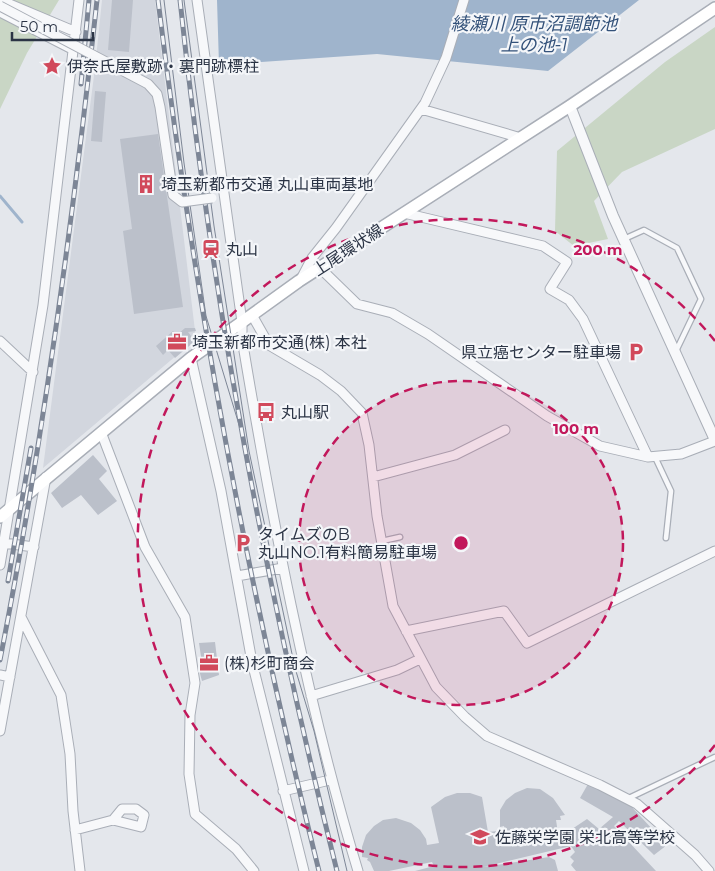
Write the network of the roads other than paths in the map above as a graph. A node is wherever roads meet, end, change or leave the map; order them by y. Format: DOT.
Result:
graph roads {
  1 [pos="0,0"];
  2 [pos="79,0"];
  3 [pos="197,0"];
  4 [pos="464,0"];
  5 [pos="0,6"];
  6 [pos="715,8"];
  7 [pos="0,12"];
  8 [pos="76,32"];
  9 [pos="74,50"];
  10 [pos="570,106"];
  11 [pos="421,109"];
  12 [pos="521,138"];
  13 [pos="222,197"];
  14 [pos="404,213"];
  15 [pos="624,239"];
  16 [pos="320,268"];
  17 [pos="300,281"];
  18 [pos="252,314"];
  19 [pos="242,322"];
  20 [pos="0,341"];
  21 [pos="676,352"];
  22 [pos="191,358"];
  23 [pos="33,372"];
  24 [pos="505,430"];
  25 [pos="101,432"];
  26 [pos="715,441"];
  27 [pos="651,457"];
  28 [pos="46,477"];
  29 [pos="373,477"];
  30 [pos="5,514"];
  31 [pos="400,537"];
  32 [pos="666,538"];
  33 [pos="382,541"];
  34 [pos="4,543"];
  35 [pos="34,547"];
  36 [pos="715,551"];
  37 [pos="0,558"];
  38 [pos="283,568"];
  39 [pos="237,576"];
  40 [pos="21,617"];
  41 [pos="406,631"];
  42 [pos="420,659"];
  43 [pos="0,675"];
  44 [pos="10,677"];
  45 [pos="311,696"];
  46 [pos="0,731"];
  47 [pos="715,757"];
  48 [pos="330,780"];
  49 [pos="283,791"];
  50 [pos="627,799"];
  51 [pos="113,820"];
  52 [pos="75,830"];
  53 [pos="80,871"];
  54 [pos="254,871"];
  55 [pos="304,871"];
  56 [pos="358,871"];
  57 [pos="709,871"];
  1 -- 8 [label="street"];
  2 -- 8 [label="street"];
  3 -- 13 [label="street"];
  4 -- 11 [label="street"];
  5 -- 13 [label="street, bridge"];
  6 -- 10 [label="main road, 上尾環状線"];
  7 -- 9 [label="street"];
  8 -- 9 [label="street"];
  9 -- 23 [label="street"];
  10 -- 12 [label="main road, 上尾環状線"];
  10 -- 15 [label="street"];
  11 -- 12 [label="street"];
  11 -- 17 [label="street"];
  12 -- 14 [label="main road, 上尾環状線"];
  13 -- 19 [label="street"];
  14 -- 16 [label="main road, 上尾環状線"];
  14 -- 27 [label="street"];
  15 -- 21 [label="street"];
  15 -- 21 [label="lane"];
  16 -- 17 [label="main road, 上尾環状線"];
  16 -- 27 [label="street"];
  17 -- 18 [label="main road, 上尾環状線"];
  18 -- 19 [label="main road, 上尾環状線"];
  18 -- 29 [label="street"];
  19 -- 22 [label="main road, 上尾環状線"];
  19 -- 38 [label="street"];
  20 -- 23 [label="street"];
  21 -- 26 [label="street"];
  22 -- 25 [label="main road, 上尾環状線"];
  22 -- 39 [label="street"];
  23 -- 30 [label="street"];
  24 -- 29 [label="street"];
  25 -- 28 [label="main road, 上尾環状線"];
  25 -- 54 [label="street"];
  26 -- 27 [label="street"];
  27 -- 32 [label="lane"];
  28 -- 30 [label="main road, 上尾環状線"];
  28 -- 35 [label="street"];
  29 -- 33 [label="street"];
  30 -- 34 [label="street"];
  31 -- 33 [label="lane"];
  33 -- 41 [label="street"];
  34 -- 35 [label="street"];
  34 -- 37 [label="street"];
  35 -- 40 [label="street"];
  36 -- 41 [label="street"];
  38 -- 39 [label="street"];
  38 -- 45 [label="street"];
  39 -- 49 [label="street"];
  40 -- 44 [label="street"];
  40 -- 52 [label="street"];
  41 -- 42 [label="street"];
  42 -- 45 [label="street"];
  42 -- 50 [label="street"];
  43 -- 44 [label="street"];
  44 -- 46 [label="street"];
  45 -- 48 [label="street"];
  47 -- 50 [label="lane"];
  48 -- 49 [label="street"];
  48 -- 56 [label="street"];
  49 -- 55 [label="street"];
  50 -- 57 [label="street"];
  51 -- 52 [label="street"];
  52 -- 53 [label="street"];
}
